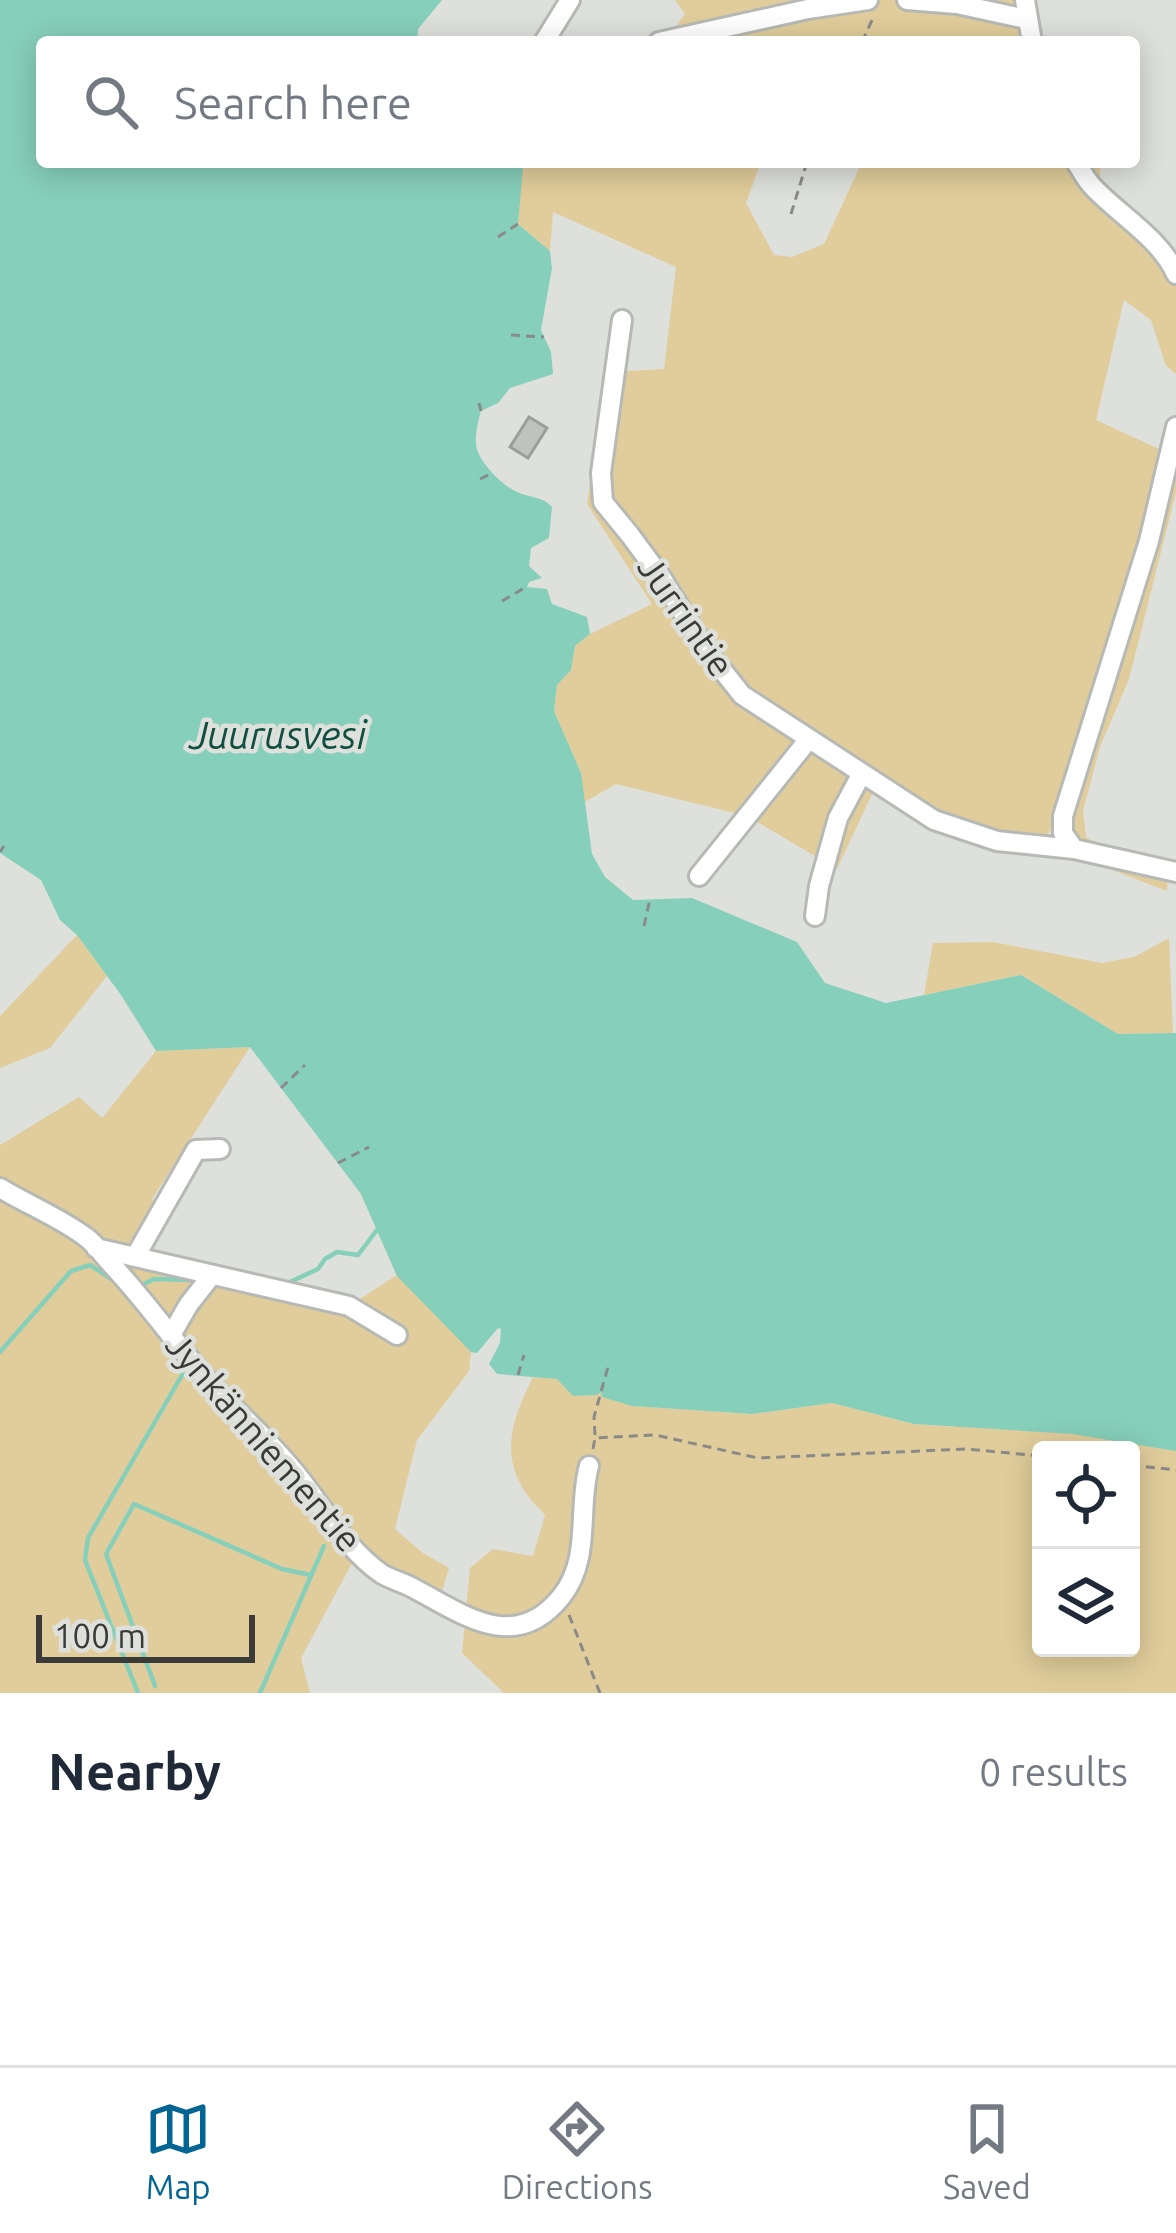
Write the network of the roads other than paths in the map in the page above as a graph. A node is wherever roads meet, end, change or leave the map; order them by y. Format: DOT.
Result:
graph roads {
  1 [pos="570,0"];
  2 [pos="769,0"];
  3 [pos="907,0"];
  4 [pos="871,7"];
  5 [pos="808,8"];
  6 [pos="1026,9"];
  7 [pos="553,36"];
  8 [pos="685,36"];
  9 [pos="1080,168"];
  10 [pos="1176,274"];
  11 [pos="622,320"];
  12 [pos="1176,427"];
  13 [pos="809,739"];
  14 [pos="862,773"];
  15 [pos="1074,849"];
  16 [pos="1176,872"];
  17 [pos="699,876"];
  18 [pos="815,916"];
  19 [pos="220,1149"];
  20 [pos="0,1188"];
  21 [pos="96,1248"];
  22 [pos="135,1257"];
  23 [pos="212,1274"];
  24 [pos="171,1335"];
  25 [pos="397,1335"];
  26 [pos="589,1466"];
  1 -- 7 [label="street"];
  2 -- 5 [label="street"];
  3 -- 6 [label="street"];
  4 -- 5 [label="street"];
  5 -- 8 [label="street"];
  9 -- 10 [label="street"];
  11 -- 13 [label="street, Jurrintie"];
  12 -- 15 [label="street"];
  13 -- 14 [label="street, Jurrintie"];
  13 -- 17 [label="street"];
  14 -- 15 [label="street, Jurrintie"];
  14 -- 18 [label="street"];
  15 -- 16 [label="street, Jurrintie"];
  19 -- 22 [label="street"];
  20 -- 21 [label="street, Jynkänniementie"];
  21 -- 22 [label="street"];
  21 -- 24 [label="street, Jynkänniementie"];
  22 -- 23 [label="street"];
  23 -- 24 [label="street"];
  23 -- 25 [label="street"];
  24 -- 26 [label="street, Jynkänniementie"];
}
